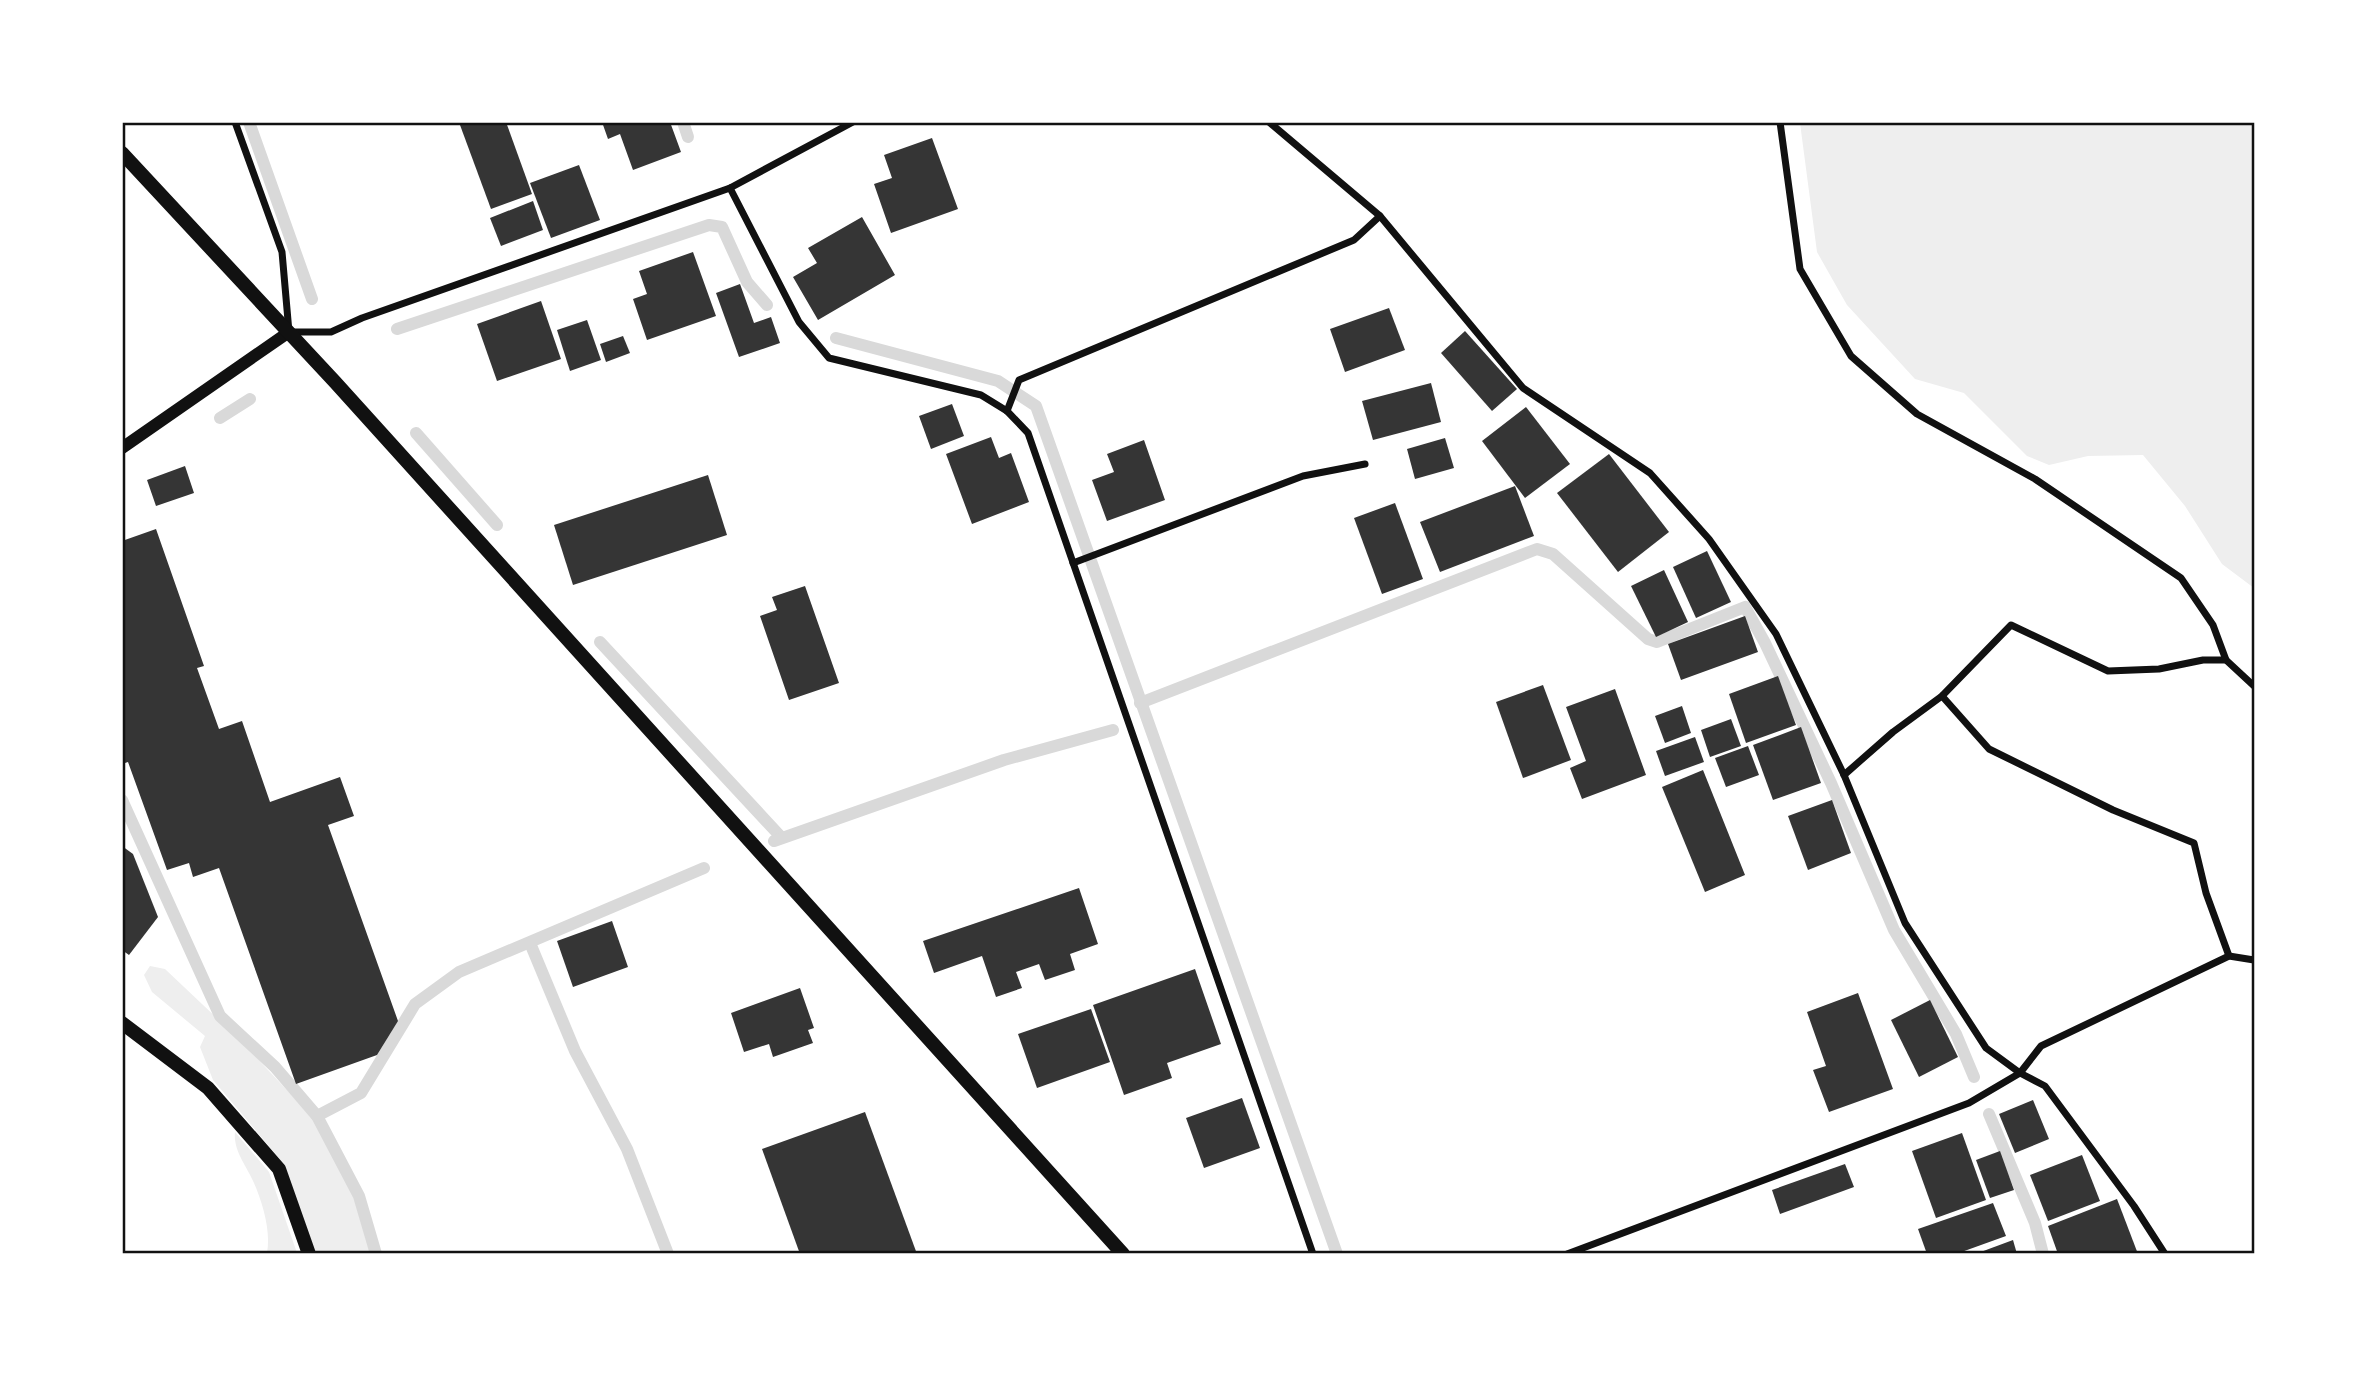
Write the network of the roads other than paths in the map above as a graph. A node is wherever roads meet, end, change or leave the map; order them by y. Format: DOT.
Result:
graph roads {
  1 [pos="235,122"];
  2 [pos="853,122"];
  3 [pos="1269,122"];
  4 [pos="1780,122"];
  5 [pos="122,153"];
  6 [pos="730,188"];
  7 [pos="1380,216"];
  8 [pos="289,332"];
  9 [pos="1007,411"];
  10 [pos="125,442"];
  11 [pos="1365,464"];
  12 [pos="1073,564"];
  13 [pos="2226,660"];
  14 [pos="2255,686"];
  15 [pos="1942,696"];
  16 [pos="1844,775"];
  17 [pos="2229,956"];
  18 [pos="2255,960"];
  19 [pos="122,1023"];
  20 [pos="2020,1073"];
  21 [pos="309,1254"];
  22 [pos="1123,1254"];
  23 [pos="1313,1254"];
  24 [pos="1567,1254"];
  25 [pos="2165,1254"];
  1 -- 8 [label="street"];
  2 -- 6 [label="street"];
  3 -- 7 [label="street"];
  4 -- 13 [label="street"];
  5 -- 8 [label="main road"];
  6 -- 8 [label="street"];
  6 -- 9 [label="street"];
  7 -- 9 [label="street"];
  7 -- 16 [label="street"];
  8 -- 10 [label="street"];
  8 -- 22 [label="main road"];
  9 -- 12 [label="street"];
  11 -- 12 [label="street"];
  12 -- 23 [label="street"];
  13 -- 14 [label="street"];
  13 -- 15 [label="street"];
  15 -- 16 [label="street"];
  15 -- 17 [label="street"];
  16 -- 20 [label="street"];
  17 -- 18 [label="street"];
  17 -- 20 [label="street"];
  19 -- 21 [label="main road"];
  20 -- 24 [label="street"];
  20 -- 25 [label="street"];
}
